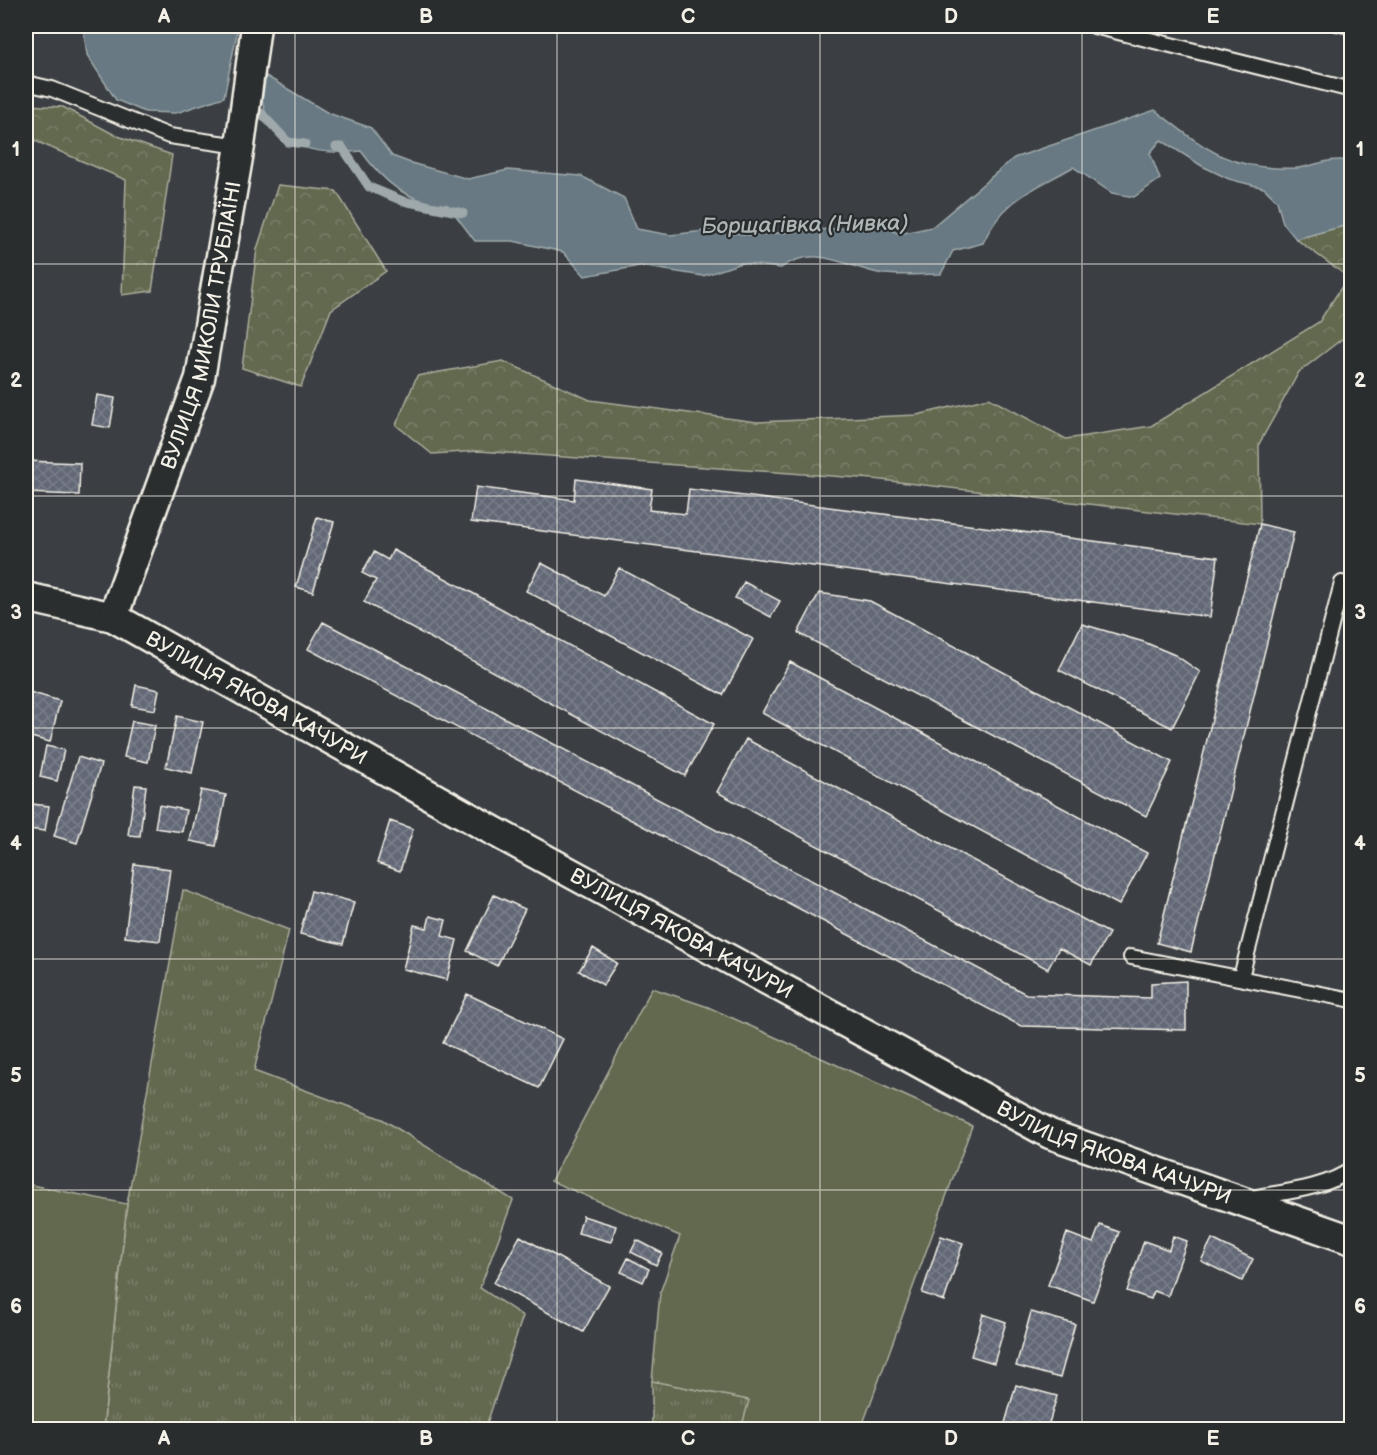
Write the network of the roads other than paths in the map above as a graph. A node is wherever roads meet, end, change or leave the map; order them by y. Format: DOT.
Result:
graph roads {
  1 [pos="256,26"];
  2 [pos="1094,26"];
  3 [pos="1112,27"];
  4 [pos="26,82"];
  5 [pos="1352,90"];
  6 [pos="242,135"];
  7 [pos="1342,583"];
  8 [pos="26,597"];
  9 [pos="113,617"];
  10 [pos="1131,957"];
  11 [pos="1241,977"];
  12 [pos="1352,1000"];
  13 [pos="1352,1169"];
  14 [pos="1238,1200"];
  15 [pos="1352,1240"];
  1 -- 6 [label="street, ВУЛИЦЯ МИКОЛИ ТРУБЛАЇНІ"];
  2 -- 3 [label="lane"];
  3 -- 5 [label="lane"];
  4 -- 6 [label="lane"];
  6 -- 9 [label="street, ВУЛИЦЯ МИКОЛИ ТРУБЛАЇНІ"];
  7 -- 11 [label="lane"];
  8 -- 9 [label="street, ВУЛИЦЯ ЯКОВА КАЧУРИ"];
  9 -- 14 [label="street, ВУЛИЦЯ ЯКОВА КАЧУРИ"];
  10 -- 11 [label="lane"];
  11 -- 12 [label="lane"];
  13 -- 14 [label="lane"];
  14 -- 15 [label="street, ВУЛИЦЯ ЯКОВА КАЧУРИ"];
}
